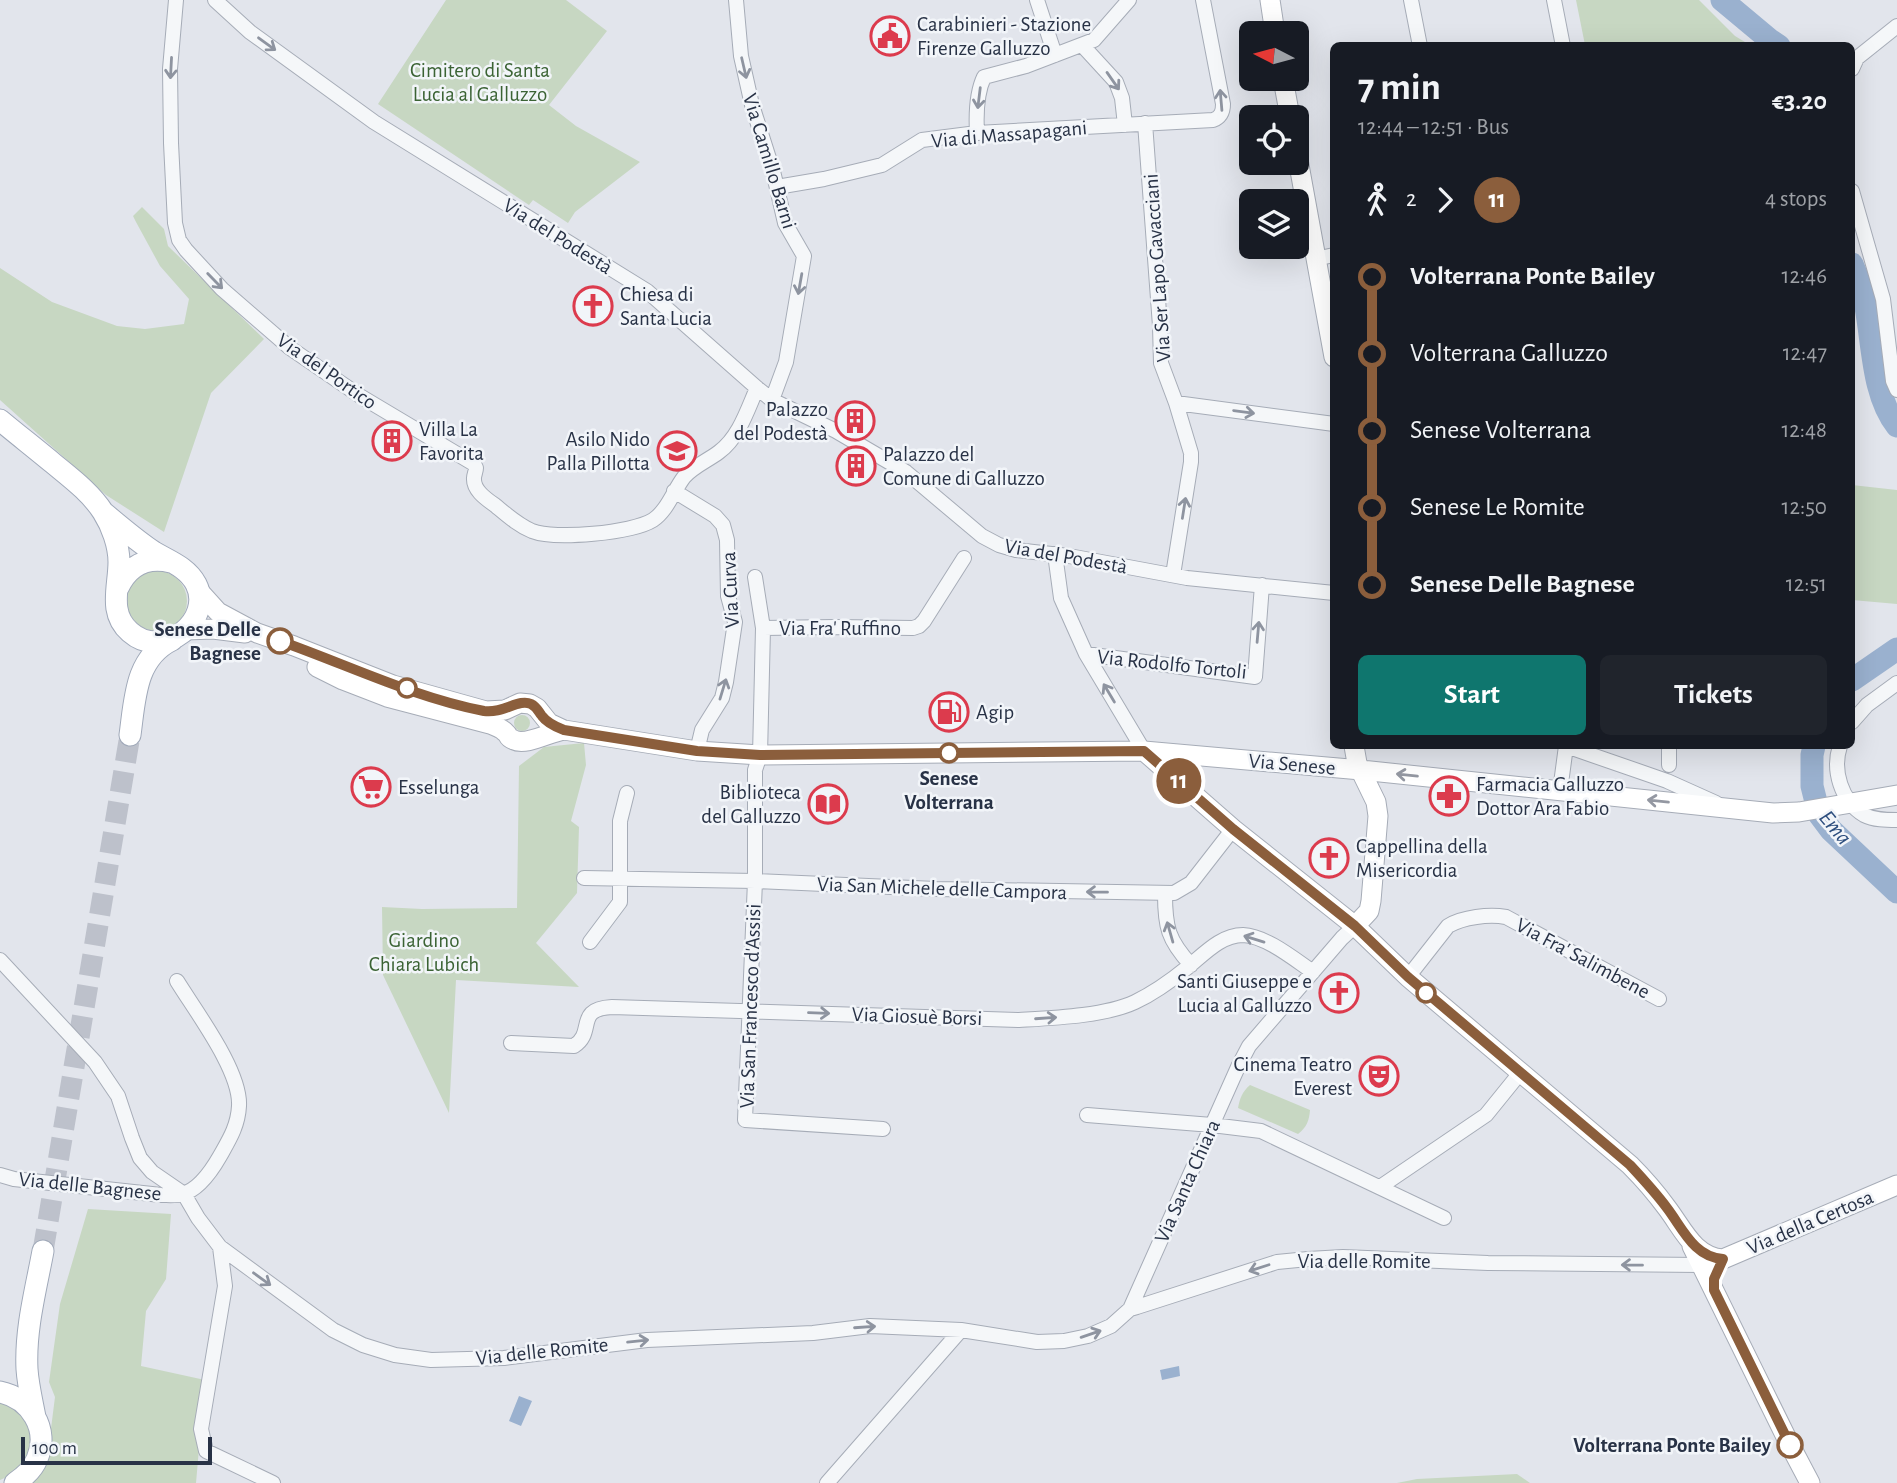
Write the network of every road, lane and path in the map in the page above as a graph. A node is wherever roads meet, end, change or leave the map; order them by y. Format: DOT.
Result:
graph roads {
  1 [pos="176,0"];
  2 [pos="215,0"];
  3 [pos="736,0"];
  4 [pos="1037,0"];
  5 [pos="1129,0"];
  6 [pos="1203,0"];
  7 [pos="1270,0"];
  8 [pos="1411,0"];
  9 [pos="1554,0"];
  10 [pos="1273,21"];
  11 [pos="1897,26"];
  12 [pos="1419,42"];
  13 [pos="1562,42"];
  14 [pos="1082,45"];
  15 [pos="1055,55"];
  16 [pos="1855,62"];
  17 [pos="1145,123"];
  18 [pos="1125,125"];
  19 [pos="978,133"];
  20 [pos="1302,175"];
  21 [pos="777,187"];
  22 [pos="1855,201"];
  23 [pos="1324,257"];
  24 [pos="1330,317"];
  25 [pos="757,388"];
  26 [pos="1897,390"];
  27 [pos="772,400"];
  28 [pos="1176,403"];
  29 [pos="0,420"];
  30 [pos="1330,423"];
  31 [pos="674,491"];
  32 [pos="104,513"];
  33 [pos="1055,554"];
  34 [pos="964,558"];
  35 [pos="173,562"];
  36 [pos="1173,575"];
  37 [pos="755,577"];
  38 [pos="1262,585"];
  39 [pos="199,591"];
  40 [pos="1330,593"];
  41 [pos="117,603"];
  42 [pos="763,628"];
  43 [pos="180,634"];
  44 [pos="262,635"];
  45 [pos="1086,654"];
  46 [pos="1897,683"];
  47 [pos="136,687"];
  48 [pos="509,708"];
  49 [pos="542,716"];
  50 [pos="1855,719"];
  51 [pos="564,730"];
  52 [pos="504,731"];
  53 [pos="130,735"];
  54 [pos="535,738"];
  55 [pos="1354,749"];
  56 [pos="1566,749"];
  57 [pos="1575,749"];
  58 [pos="1669,749"];
  59 [pos="1839,749"];
  60 [pos="697,751"];
  61 [pos="1144,751"];
  62 [pos="760,755"];
  63 [pos="1669,765"];
  64 [pos="1362,771"];
  65 [pos="1560,791"];
  66 [pos="627,793"];
  67 [pos="1897,794"];
  68 [pos="1843,805"];
  69 [pos="1727,808"];
  70 [pos="1897,820"];
  71 [pos="1233,829"];
  72 [pos="584,878"];
  73 [pos="621,878"];
  74 [pos="755,881"];
  75 [pos="1165,894"];
  76 [pos="1355,926"];
  77 [pos="590,942"];
  78 [pos="0,960"];
  79 [pos="1191,965"];
  80 [pos="1313,972"];
  81 [pos="1408,977"];
  82 [pos="177,981"];
  83 [pos="1659,999"];
  84 [pos="751,1011"];
  85 [pos="511,1043"];
  86 [pos="1520,1073"];
  87 [pos="1087,1115"];
  88 [pos="1212,1125"];
  89 [pos="883,1129"];
  90 [pos="0,1175"];
  91 [pos="1897,1185"];
  92 [pos="1380,1187"];
  93 [pos="184,1194"];
  94 [pos="1444,1218"];
  95 [pos="220,1247"];
  96 [pos="43,1251"];
  97 [pos="1713,1272"];
  98 [pos="1130,1309"];
  99 [pos="961,1330"];
  100 [pos="28,1334"];
  101 [pos="0,1385"];
  102 [pos="0,1392"];
  103 [pos="35,1417"];
  104 [pos="15,1483"];
  105 [pos="273,1483"];
  106 [pos="827,1483"];
  107 [pos="1810,1483"];
  1 -- 31 [label="street, Via del Portico, one-way"];
  2 -- 25 [label="street, Via del Podestà, one-way"];
  3 -- 21 [label="street, Via Camillo Barni, one-way"];
  4 -- 15 [label="street"];
  5 -- 14 [label="street"];
  17 -- 6 [label="street, Via di Massapagani, one-way"];
  7 -- 10 [label="main road"];
  8 -- 12 [label="street"];
  9 -- 13 [label="street"];
  11 -- 16 [label="street"];
  14 -- 15 [label="street"];
  14 -- 18 [label="street, one-way"];
  15 -- 19 [label="street, one-way"];
  17 -- 18 [label="street, Via di Massapagani"];
  17 -- 28 [label="street, Via Ser Lapo Gavacciani"];
  18 -- 19 [label="street, Via di Massapagani"];
  19 -- 21 [label="street, Via di Massapagani"];
  20 -- 23 [label="main road"];
  21 -- 27 [label="street, Via Camillo Barni, one-way"];
  22 -- 26 [label="street"];
  23 -- 24 [label="main road"];
  25 -- 27 [label="street, Via del Podestà"];
  25 -- 31 [label="street, Via del Portico"];
  27 -- 33 [label="street, Via del Podestà"];
  28 -- 30 [label="street, one-way"];
  36 -- 28 [label="street, Via Ser Lapo Gavacciani, one-way"];
  29 -- 32 [label="main road, Via Senese"];
  60 -- 31 [label="street, Via Curva, one-way"];
  32 -- 35 [label="main road, Via Senese"];
  32 -- 41 [label="main road, Via Senese"];
  33 -- 36 [label="street, Via del Podestà"];
  33 -- 45 [label="street"];
  34 -- 42 [label="street, Via Fra' Ruffino"];
  35 -- 39 [label="main road, Via Senese"];
  35 -- 41 [label="main road"];
  36 -- 38 [label="street, Via del Podestà"];
  37 -- 42 [label="street, Via Fra' Ruffino"];
  38 -- 40 [label="street, Via del Podestà"];
  45 -- 38 [label="street, Via Rodolfo Tortoli, one-way"];
  39 -- 43 [label="main road"];
  39 -- 44 [label="main road, Via Senese"];
  41 -- 43 [label="main road, Via Senese"];
  41 -- 47 [label="main road"];
  42 -- 62 [label="street, Via Fra' Ruffino"];
  43 -- 44 [label="main road, Via Senese"];
  43 -- 47 [label="main road"];
  44 -- 48 [label="main road, Via Senese"];
  44 -- 52 [label="main road, Via Senese"];
  61 -- 45 [label="street, one-way"];
  46 -- 50 [label="street"];
  47 -- 53 [label="main road"];
  48 -- 49 [label="main road, Via Senese"];
  48 -- 52 [label="main road"];
  49 -- 51 [label="main road, Via Senese"];
  49 -- 54 [label="main road"];
  51 -- 54 [label="main road, Via Senese"];
  51 -- 60 [label="main road, Via Senese"];
  52 -- 54 [label="main road, Via Senese"];
  55 -- 64 [label="main road"];
  56 -- 65 [label="street"];
  57 -- 69 [label="street"];
  58 -- 63 [label="street"];
  59 -- 68 [label="street"];
  60 -- 62 [label="main road, Via Senese"];
  61 -- 62 [label="main road, Via Senese"];
  61 -- 64 [label="main road, Via Senese"];
  61 -- 71 [label="main road"];
  62 -- 74 [label="street, Via San Francesco d'Assisi"];
  65 -- 64 [label="main road, Via Senese, one-way"];
  64 -- 76 [label="main road"];
  69 -- 65 [label="main road, Via Senese, one-way"];
  66 -- 73 [label="street"];
  67 -- 68 [label="main road, Via Senese"];
  68 -- 69 [label="main road, Via Senese"];
  68 -- 70 [label="street"];
  71 -- 75 [label="street, Via San Michele delle Campora"];
  71 -- 76 [label="main road"];
  72 -- 73 [label="street, Via San Michele delle Campora"];
  73 -- 74 [label="street, Via San Michele delle Campora"];
  73 -- 77 [label="street"];
  75 -- 74 [label="street, Via San Michele delle Campora, one-way"];
  74 -- 84 [label="street, Via San Francesco d'Assisi"];
  79 -- 75 [label="street, one-way"];
  76 -- 80 [label="street, Via Santa Chiara"];
  76 -- 81 [label="main road"];
  78 -- 93 [label="street"];
  80 -- 79 [label="street, Via Giosuè Borsi, one-way"];
  84 -- 79 [label="street, Via Giosuè Borsi, one-way"];
  80 -- 88 [label="street, Via Santa Chiara"];
  81 -- 83 [label="street, Via Fra' Salimbene"];
  81 -- 86 [label="main road"];
  82 -- 93 [label="street, Via delle Bagnese"];
  84 -- 85 [label="street, Via Giosuè Borsi"];
  84 -- 89 [label="street, Via San Francesco d'Assisi"];
  86 -- 92 [label="street"];
  86 -- 97 [label="main road"];
  87 -- 88 [label="street"];
  88 -- 92 [label="street"];
  88 -- 98 [label="street, Via Santa Chiara"];
  90 -- 93 [label="street, Via delle Bagnese"];
  91 -- 97 [label="main road, Via della Certosa"];
  92 -- 94 [label="street"];
  93 -- 95 [label="street, Via delle Romite"];
  95 -- 99 [label="street, Via delle Romite, one-way"];
  95 -- 105 [label="street"];
  96 -- 100 [label="main road"];
  97 -- 98 [label="street, Via delle Romite, one-way"];
  97 -- 107 [label="main road"];
  99 -- 98 [label="street, Via delle Romite, one-way"];
  99 -- 106 [label="street"];
  100 -- 101 [label="main road"];
  100 -- 103 [label="main road"];
  102 -- 103 [label="main road"];
  103 -- 104 [label="main road"];
}
